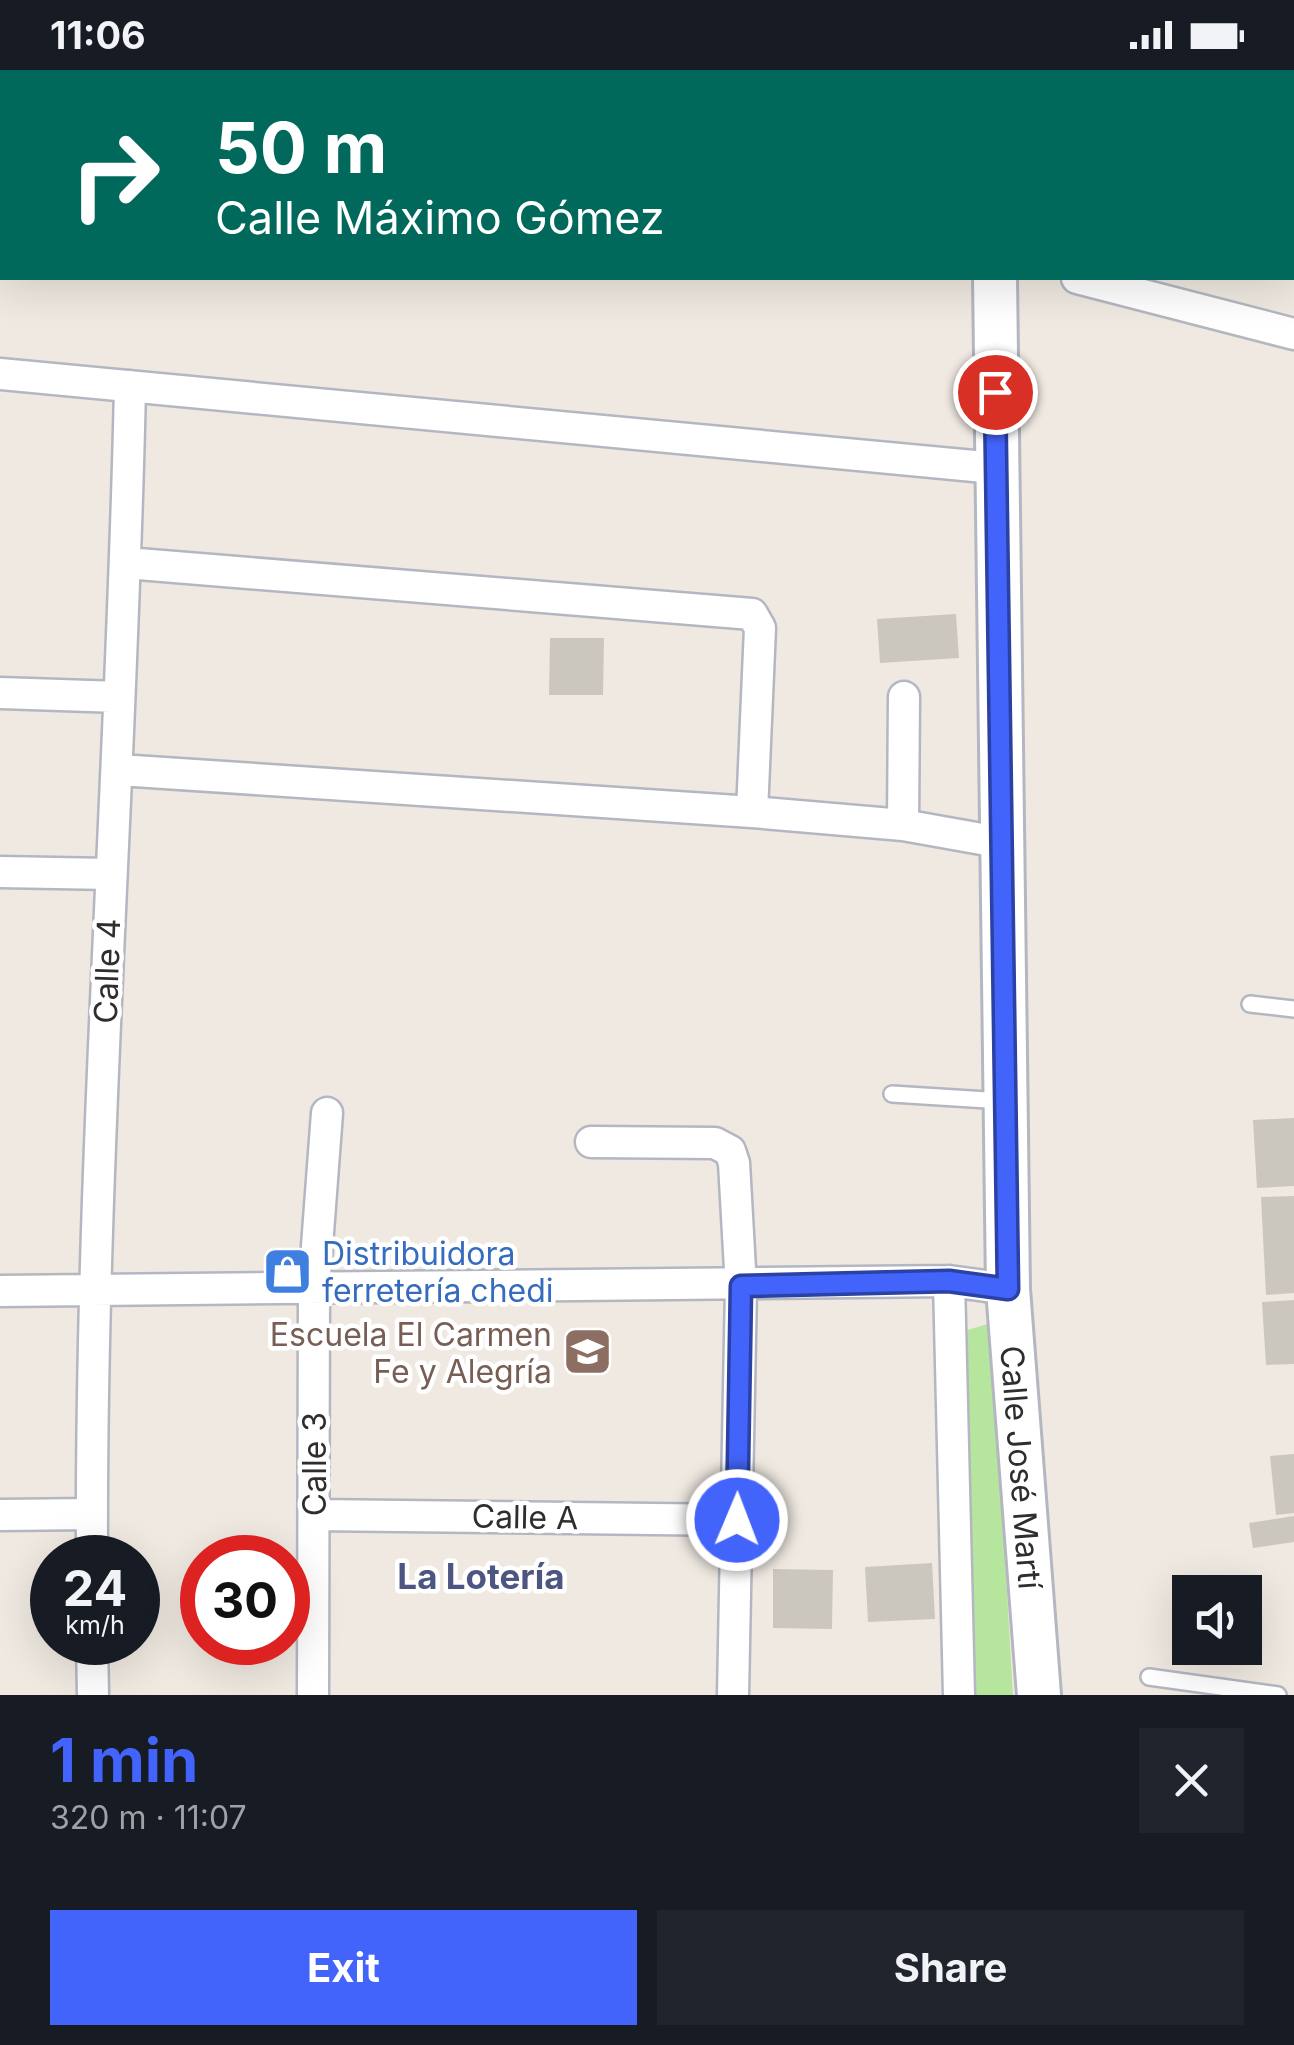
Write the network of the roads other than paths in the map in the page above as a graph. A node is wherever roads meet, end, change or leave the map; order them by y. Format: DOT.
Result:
graph roads {
  1 [pos="995,280"];
  2 [pos="1086,280"];
  3 [pos="1294,334"];
  4 [pos="0,374"];
  5 [pos="130,386"];
  6 [pos="995,468"];
  7 [pos="126,563"];
  8 [pos="0,692"];
  9 [pos="904,697"];
  10 [pos="119,698"];
  11 [pos="119,770"];
  12 [pos="752,812"];
  13 [pos="903,825"];
  14 [pos="1004,843"];
  15 [pos="0,872"];
  16 [pos="111,874"];
  17 [pos="1250,1004"];
  18 [pos="1294,1009"];
  19 [pos="892,1094"];
  20 [pos="1007,1101"];
  21 [pos="327,1113"];
  22 [pos="591,1142"];
  23 [pos="949,1281"];
  24 [pos="314,1286"];
  25 [pos="741,1286"];
  26 [pos="1008,1289"];
  27 [pos="94,1290"];
  28 [pos="0,1292"];
  29 [pos="92,1514"];
  30 [pos="0,1515"];
  31 [pos="314,1515"];
  32 [pos="737,1520"];
  33 [pos="92,1535"];
  34 [pos="92,1665"];
  35 [pos="1149,1677"];
  36 [pos="92,1695"];
  37 [pos="314,1695"];
  38 [pos="733,1695"];
  39 [pos="959,1695"];
  40 [pos="1040,1695"];
  41 [pos="1278,1695"];
  1 -- 6 [label="main road, Calle José Martí"];
  2 -- 3 [label="street"];
  4 -- 5 [label="street"];
  5 -- 6 [label="street"];
  5 -- 7 [label="street, Calle 4"];
  6 -- 14 [label="main road, Calle José Martí"];
  7 -- 10 [label="street, Calle 4"];
  7 -- 12 [label="street"];
  8 -- 10 [label="street"];
  9 -- 13 [label="street"];
  10 -- 11 [label="street, Calle 4"];
  11 -- 12 [label="street"];
  11 -- 16 [label="street, Calle 4"];
  12 -- 13 [label="street"];
  13 -- 14 [label="street"];
  14 -- 20 [label="main road, Calle José Martí"];
  15 -- 16 [label="street"];
  16 -- 27 [label="street, Calle 4"];
  17 -- 18 [label="lane"];
  19 -- 20 [label="lane"];
  20 -- 26 [label="main road, Calle José Martí"];
  21 -- 24 [label="street, Calle 3"];
  22 -- 25 [label="street"];
  23 -- 25 [label="street"];
  23 -- 26 [label="street"];
  23 -- 39 [label="street"];
  24 -- 25 [label="street"];
  24 -- 27 [label="street"];
  24 -- 31 [label="street, Calle 3"];
  25 -- 32 [label="street"];
  26 -- 40 [label="main road, Calle José Martí"];
  27 -- 28 [label="street"];
  27 -- 29 [label="street, Calle 4"];
  29 -- 30 [label="street"];
  29 -- 33 [label="street, Calle 4"];
  31 -- 32 [label="street, Calle A"];
  31 -- 37 [label="street, Calle 3"];
  32 -- 38 [label="street"];
  34 -- 36 [label="street"];
  35 -- 41 [label="lane"];
}
